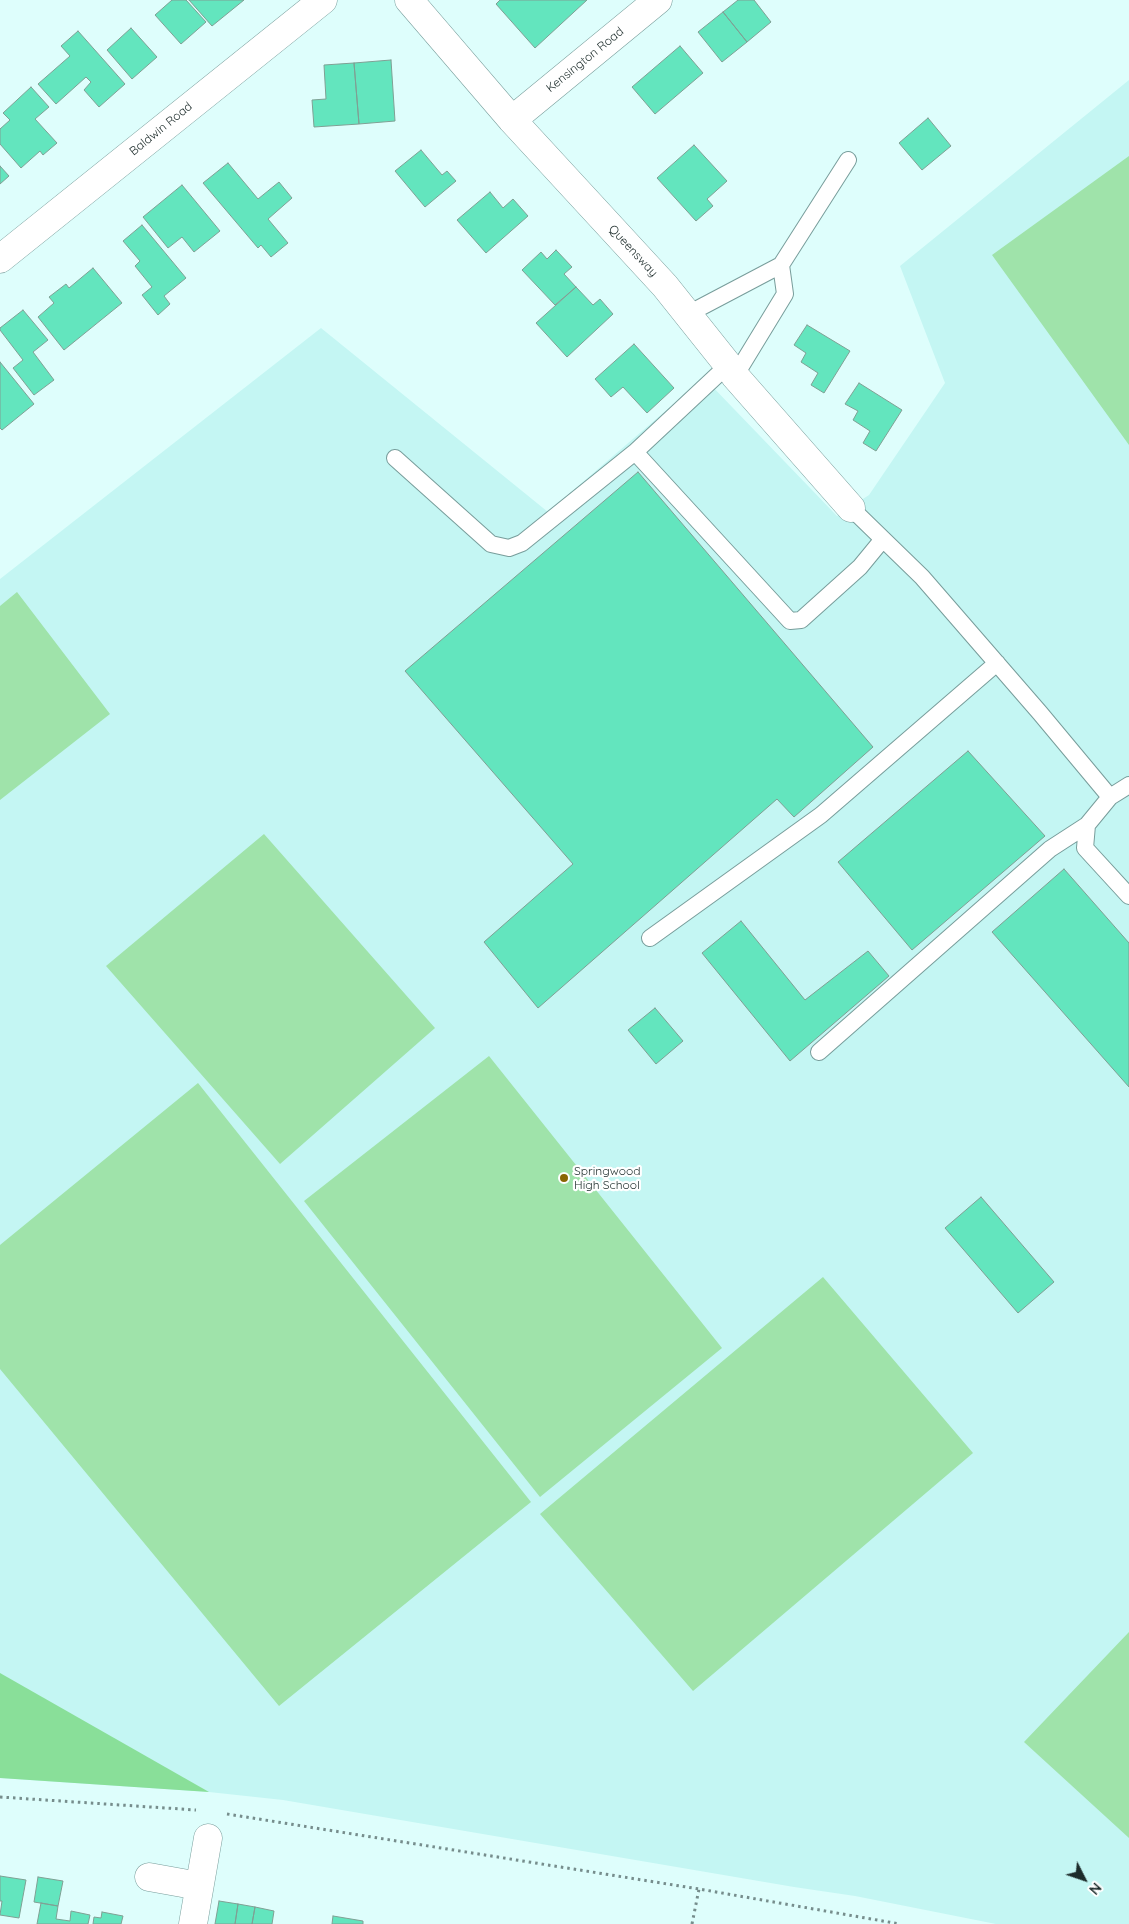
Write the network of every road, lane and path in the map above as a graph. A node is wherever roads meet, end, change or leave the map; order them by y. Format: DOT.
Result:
graph roads {
  1 [pos="323,0"];
  2 [pos="409,0"];
  3 [pos="658,0"];
  4 [pos="512,120"];
  5 [pos="848,160"];
  6 [pos="0,259"];
  7 [pos="780,265"];
  8 [pos="688,314"];
  9 [pos="732,371"];
  10 [pos="635,452"];
  11 [pos="395,458"];
  12 [pos="851,508"];
  13 [pos="883,539"];
  14 [pos="997,663"];
  15 [pos="1129,785"];
  16 [pos="1110,797"];
  17 [pos="1087,825"];
  18 [pos="1129,896"];
  19 [pos="650,938"];
  20 [pos="819,1052"];
  21 [pos="0,1796"];
  22 [pos="205,1811"];
  23 [pos="225,1814"];
  24 [pos="208,1838"];
  25 [pos="148,1877"];
  26 [pos="199,1886"];
  27 [pos="698,1889"];
  28 [pos="193,1924"];
  29 [pos="692,1924"];
  30 [pos="900,1924"];
  1 -- 6 [label="street, Baldwin Road"];
  2 -- 4 [label="street, Queensway"];
  3 -- 4 [label="street, Kensington Road"];
  4 -- 8 [label="street, Queensway"];
  5 -- 7 [label="lane"];
  7 -- 8 [label="lane"];
  7 -- 9 [label="lane"];
  8 -- 9 [label="street, Queensway"];
  9 -- 10 [label="lane"];
  9 -- 12 [label="street, Queensway"];
  10 -- 11 [label="lane"];
  10 -- 13 [label="lane"];
  12 -- 13 [label="lane"];
  13 -- 14 [label="lane"];
  14 -- 16 [label="lane"];
  14 -- 19 [label="lane"];
  15 -- 16 [label="lane"];
  16 -- 17 [label="lane"];
  17 -- 18 [label="lane"];
  17 -- 20 [label="lane"];
  21 -- 22 [label="path"];
  23 -- 27 [label="path"];
  24 -- 26 [label="street"];
  25 -- 26 [label="street"];
  26 -- 28 [label="street"];
  27 -- 29 [label="path"];
  27 -- 30 [label="path"];
}
